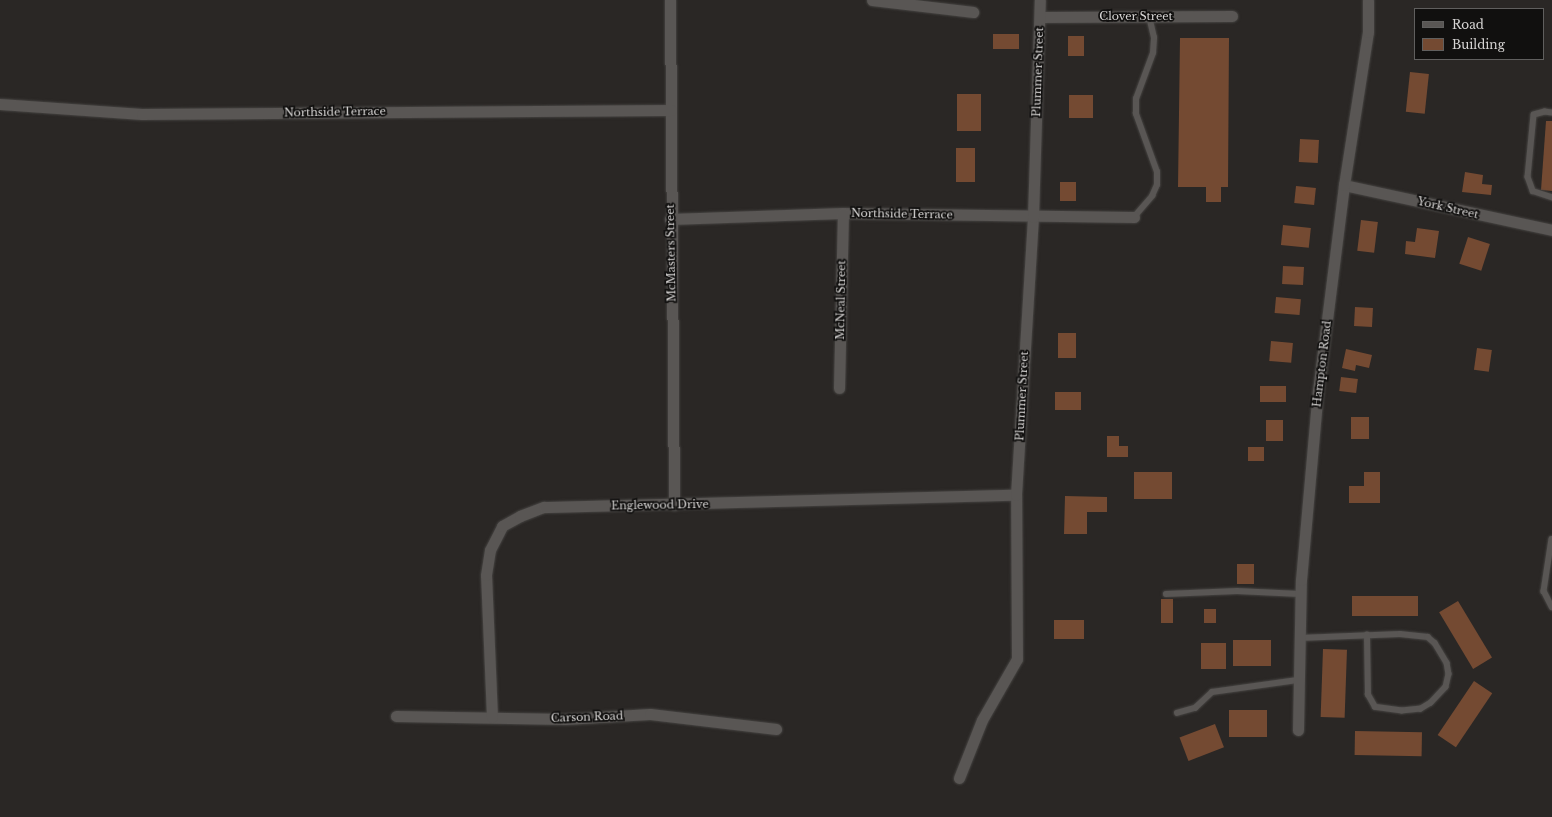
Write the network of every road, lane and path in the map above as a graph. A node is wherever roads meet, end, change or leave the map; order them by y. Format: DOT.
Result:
graph roads {
  1 [pos="670,0"];
  2 [pos="872,0"];
  3 [pos="1040,0"];
  4 [pos="1368,0"];
  5 [pos="973,12"];
  6 [pos="1149,16"];
  7 [pos="1232,16"];
  8 [pos="1040,17"];
  9 [pos="0,104"];
  10 [pos="671,110"];
  11 [pos="1552,113"];
  12 [pos="1344,185"];
  13 [pos="1552,197"];
  14 [pos="843,213"];
  15 [pos="1033,217"];
  16 [pos="1134,217"];
  17 [pos="670,219"];
  18 [pos="1552,230"];
  19 [pos="839,388"];
  20 [pos="1016,495"];
  21 [pos="674,505"];
  22 [pos="1552,539"];
  23 [pos="1166,594"];
  24 [pos="1300,594"];
  25 [pos="1552,607"];
  26 [pos="1367,635"];
  27 [pos="1299,638"];
  28 [pos="1297,680"];
  29 [pos="1177,713"];
  30 [pos="396,716"];
  31 [pos="492,717"];
  32 [pos="776,729"];
  33 [pos="1298,730"];
  34 [pos="959,778"];
  1 -- 10 [label="street, McMasters Street"];
  2 -- 5 [label="street"];
  3 -- 8 [label="street, Plummer Street"];
  4 -- 12 [label="street, Hampton Road"];
  6 -- 7 [label="street, Clover Street"];
  6 -- 8 [label="street, Clover Street"];
  6 -- 16 [label="lane"];
  8 -- 15 [label="street, Plummer Street"];
  9 -- 10 [label="street, Northside Terrace"];
  10 -- 17 [label="street, McMasters Street"];
  11 -- 13 [label="lane"];
  12 -- 18 [label="street, York Street"];
  12 -- 24 [label="street, Hampton Road"];
  14 -- 15 [label="street, Northside Terrace"];
  14 -- 17 [label="street, Northside Terrace"];
  14 -- 19 [label="street, McNeal Street"];
  15 -- 16 [label="street, Northside Terrace"];
  15 -- 20 [label="street, Plummer Street"];
  17 -- 21 [label="street, McMasters Street"];
  20 -- 21 [label="street, Englewood Drive"];
  20 -- 34 [label="street, Plummer Street"];
  21 -- 31 [label="street, Englewood Drive"];
  22 -- 25 [label="lane"];
  23 -- 24 [label="lane"];
  24 -- 27 [label="street, Hampton Road"];
  26 -- 26 [label="lane"];
  26 -- 27 [label="lane"];
  27 -- 28 [label="street, Hampton Road"];
  28 -- 29 [label="lane"];
  28 -- 33 [label="street, Hampton Road"];
  30 -- 31 [label="street, Carson Road"];
  31 -- 32 [label="street, Carson Road"];
}
